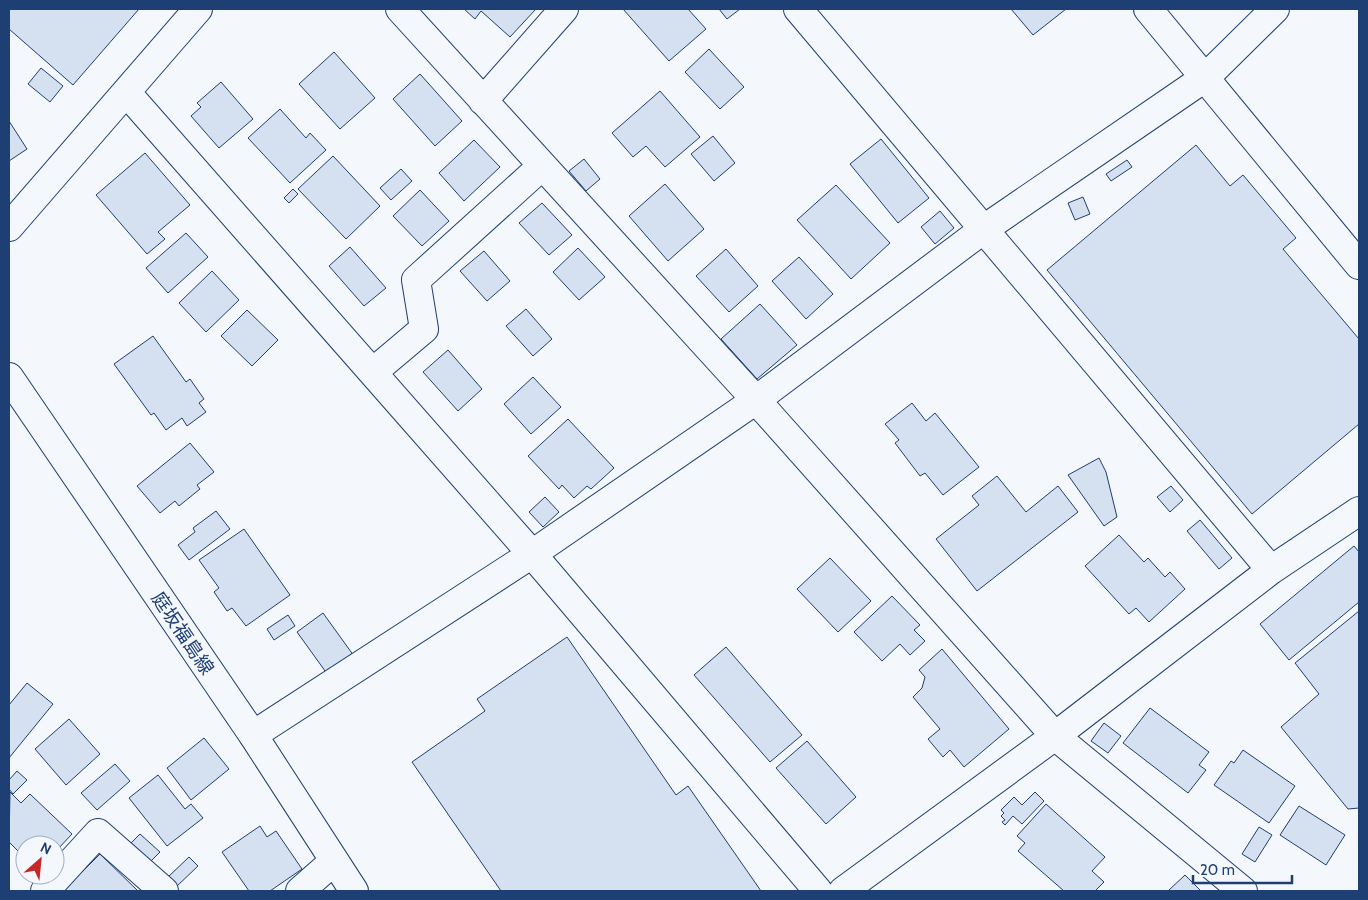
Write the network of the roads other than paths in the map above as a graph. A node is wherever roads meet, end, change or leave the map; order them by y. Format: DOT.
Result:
graph roads {
  1 [pos="198,9"];
  2 [pos="400,9"];
  3 [pos="564,9"];
  4 [pos="798,9"];
  5 [pos="1148,9"];
  6 [pos="1275,9"];
  7 [pos="1206,77"];
  8 [pos="126,92"];
  9 [pos="483,101"];
  10 [pos="542,166"];
  11 [pos="9,227"];
  12 [pos="984,229"];
  13 [pos="1359,265"];
  14 [pos="372,372"];
  15 [pos="9,377"];
  16 [pos="756,400"];
  17 [pos="1359,511"];
  18 [pos="532,554"];
  19 [pos="1271,570"];
  20 [pos="253,735"];
  21 [pos="1055,736"];
  22 [pos="334,862"];
  23 [pos="45,891"];
  24 [pos="164,891"];
  25 [pos="300,891"];
  26 [pos="354,891"];
  27 [pos="818,891"];
  28 [pos="843,891"];
  29 [pos="1243,891"];
  1 -- 8 [label="street"];
  2 -- 9 [label="street"];
  3 -- 9 [label="street"];
  4 -- 12 [label="street"];
  5 -- 7 [label="street"];
  6 -- 7 [label="street"];
  7 -- 12 [label="street"];
  7 -- 13 [label="street"];
  8 -- 11 [label="street"];
  8 -- 14 [label="street"];
  9 -- 10 [label="street"];
  10 -- 14 [label="street"];
  10 -- 16 [label="street"];
  12 -- 16 [label="street"];
  12 -- 19 [label="street"];
  14 -- 18 [label="street"];
  15 -- 20 [label="street, 庭坂福島線"];
  16 -- 18 [label="street"];
  16 -- 21 [label="street"];
  17 -- 19 [label="street"];
  18 -- 20 [label="street"];
  18 -- 27 [label="street"];
  19 -- 21 [label="street"];
  20 -- 22 [label="street, 庭坂福島線"];
  21 -- 28 [label="street"];
  21 -- 29 [label="street"];
  22 -- 25 [label="street"];
  22 -- 26 [label="street, 庭坂福島線"];
  23 -- 24 [label="street"];
}
